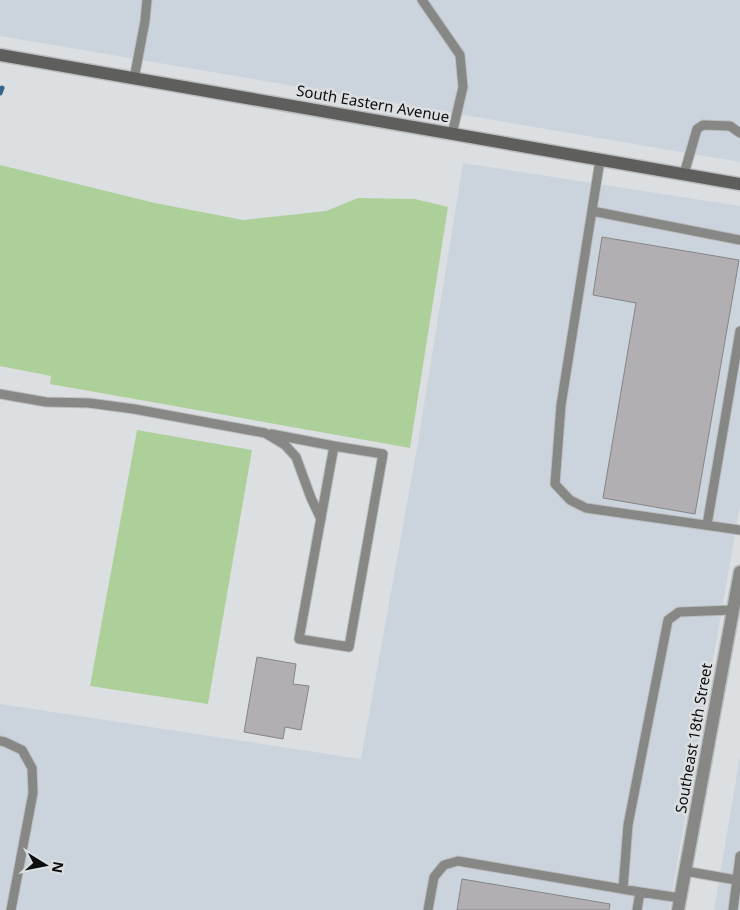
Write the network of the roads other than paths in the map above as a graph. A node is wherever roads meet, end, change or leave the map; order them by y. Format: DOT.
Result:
graph roads {
  1 [pos="146,0"];
  2 [pos="422,0"];
  3 [pos="0,55"];
  4 [pos="134,78"];
  5 [pos="740,133"];
  6 [pos="452,134"];
  7 [pos="600,160"];
  8 [pos="684,174"];
  9 [pos="740,184"];
  10 [pos="592,211"];
  11 [pos="740,240"];
  12 [pos="740,331"];
  13 [pos="0,394"];
  14 [pos="265,433"];
  15 [pos="334,446"];
  16 [pos="321,520"];
  17 [pos="706,525"];
  18 [pos="740,530"];
  19 [pos="740,572"];
  20 [pos="732,610"];
  21 [pos="0,741"];
  22 [pos="740,856"];
  23 [pos="686,871"];
  24 [pos="736,880"];
  25 [pos="624,889"];
  26 [pos="640,892"];
  27 [pos="679,904"];
  28 [pos="11,910"];
  29 [pos="428,910"];
  30 [pos="637,910"];
  31 [pos="733,910"];
  1 -- 4 [label="lane"];
  2 -- 6 [label="lane"];
  3 -- 4 [label="main road, South Eastern Avenue"];
  4 -- 6 [label="main road, South Eastern Avenue"];
  5 -- 8 [label="lane"];
  6 -- 7 [label="main road, South Eastern Avenue"];
  7 -- 8 [label="main road, South Eastern Avenue"];
  7 -- 10 [label="lane"];
  8 -- 9 [label="main road, South Eastern Avenue"];
  10 -- 11 [label="lane"];
  10 -- 17 [label="lane"];
  12 -- 17 [label="lane"];
  13 -- 14 [label="lane"];
  14 -- 15 [label="lane"];
  14 -- 16 [label="lane"];
  15 -- 16 [label="lane"];
  15 -- 16 [label="lane"];
  17 -- 18 [label="lane"];
  19 -- 20 [label="street, Southeast 18th Street"];
  20 -- 23 [label="street, Southeast 18th Street"];
  20 -- 25 [label="lane"];
  21 -- 28 [label="lane"];
  22 -- 24 [label="lane"];
  23 -- 24 [label="lane"];
  23 -- 27 [label="street, Southeast 18th Street"];
  24 -- 31 [label="lane"];
  25 -- 26 [label="lane"];
  25 -- 29 [label="lane"];
  26 -- 27 [label="lane"];
  26 -- 30 [label="lane"];
}
